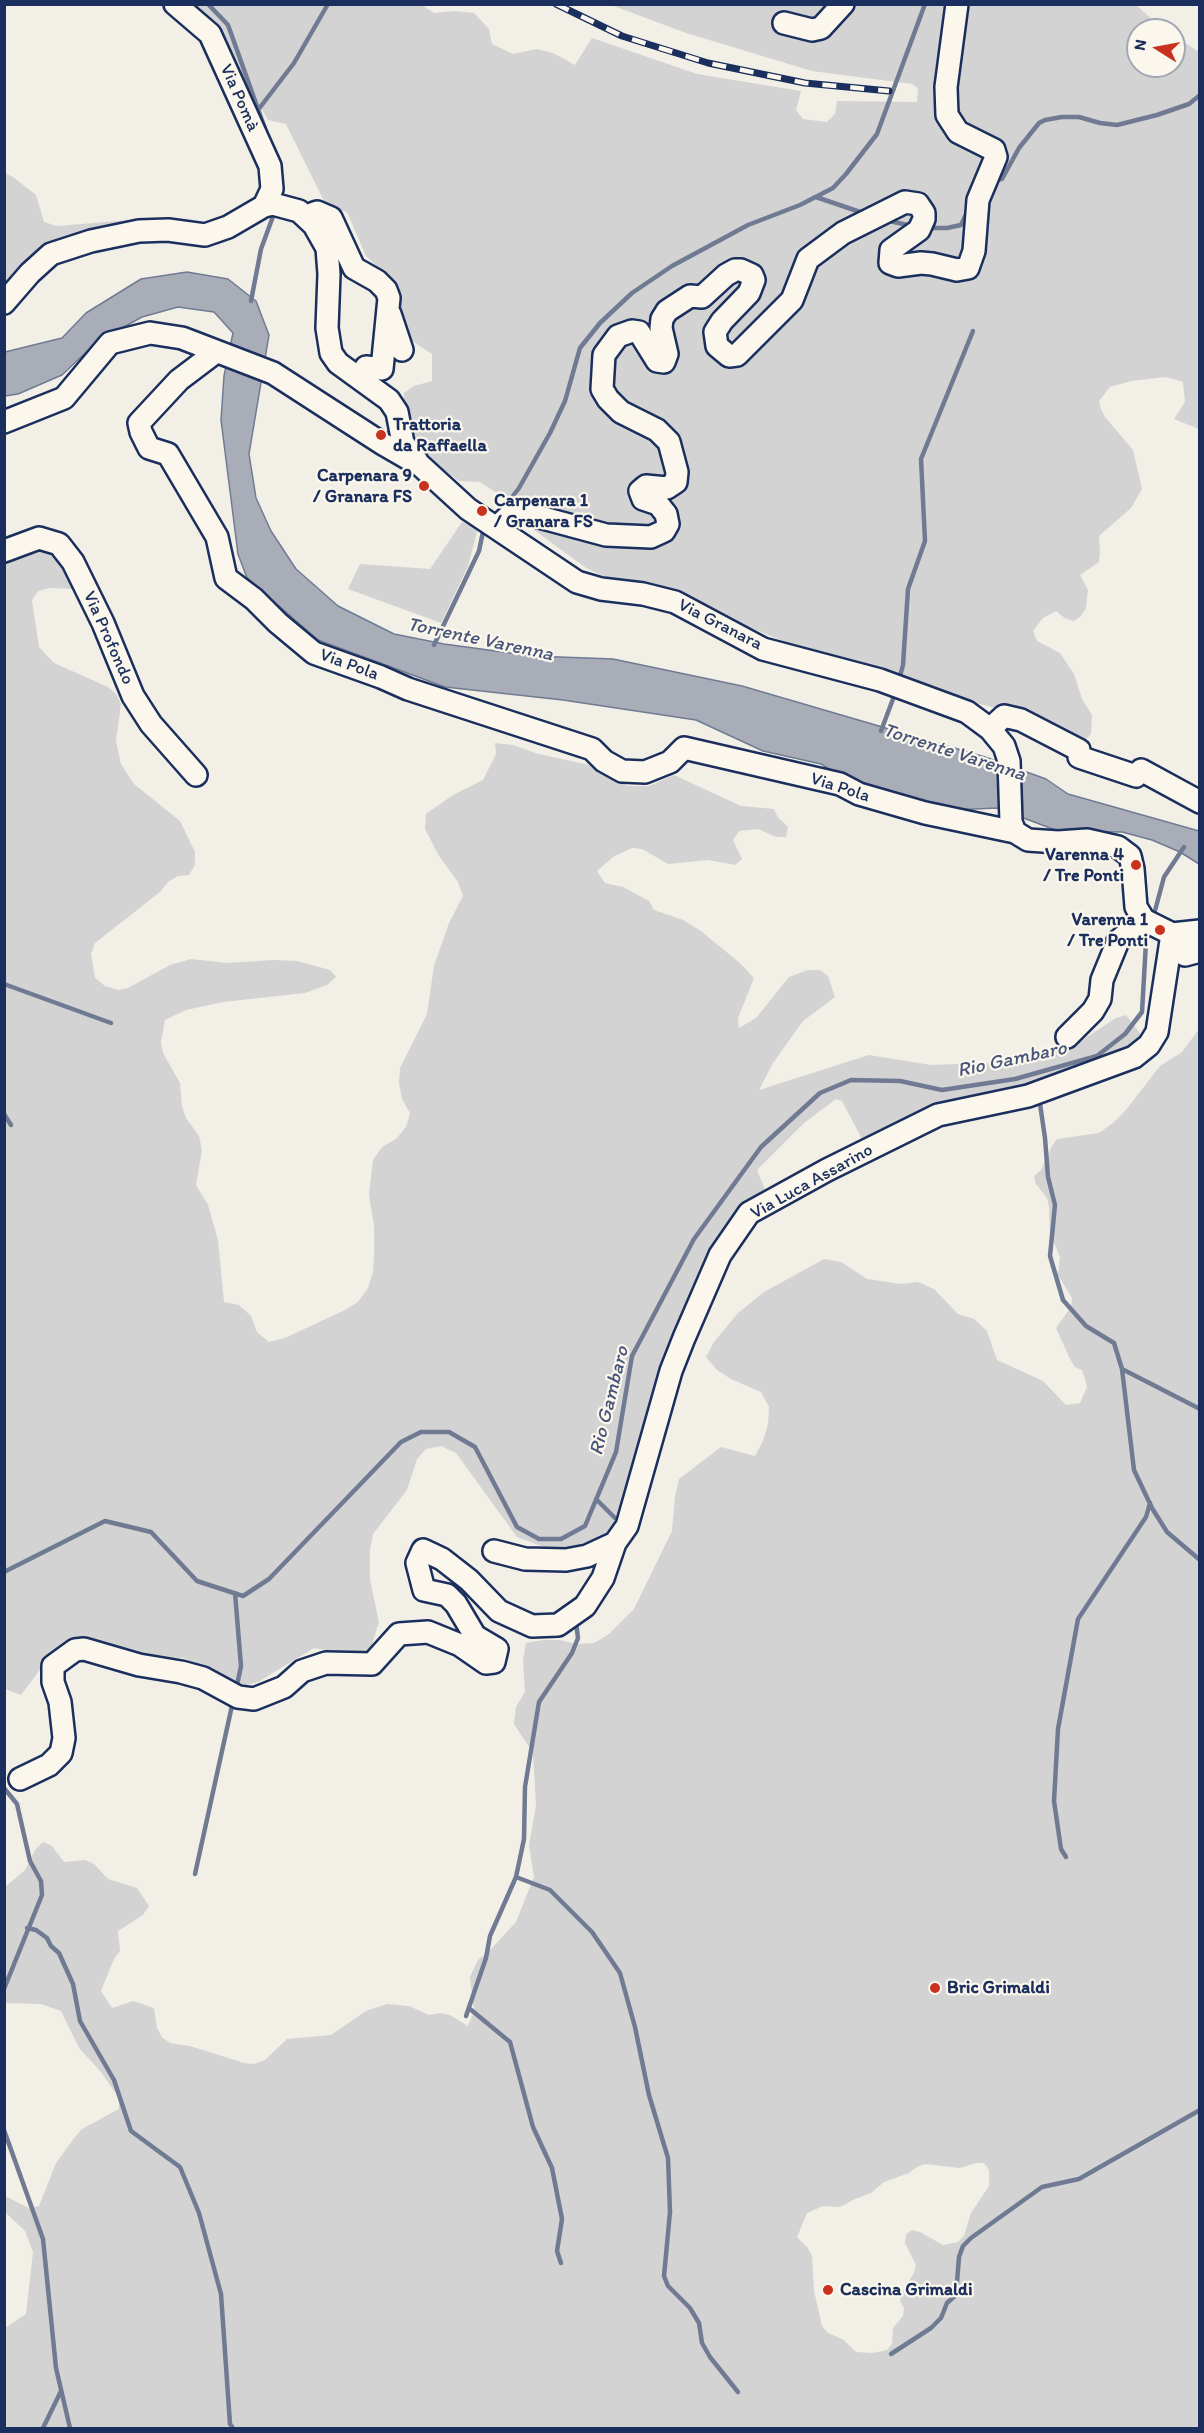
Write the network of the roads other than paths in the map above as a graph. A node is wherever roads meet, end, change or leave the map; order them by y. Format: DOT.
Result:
graph roads {
  1 [pos="175,4"];
  2 [pos="843,4"];
  3 [pos="957,4"];
  4 [pos="784,22"];
  5 [pos="283,208"];
  6 [pos="4,303"];
  7 [pos="388,308"];
  8 [pos="402,350"];
  9 [pos="216,352"];
  10 [pos="366,367"];
  11 [pos="4,422"];
  12 [pos="421,466"];
  13 [pos="497,527"];
  14 [pos="4,551"];
  15 [pos="454,720"];
  16 [pos="990,729"];
  17 [pos="604,761"];
  18 [pos="196,775"];
  19 [pos="1199,794"];
  20 [pos="1013,827"];
  21 [pos="1144,920"];
  22 [pos="1200,931"];
  23 [pos="1169,933"];
  24 [pos="1200,943"];
  25 [pos="1200,951"];
  26 [pos="1067,1037"];
  27 [pos="615,1543"];
  28 [pos="494,1551"];
  29 [pos="20,1779"];
  1 -- 5 [label="street, Via Pomà"];
  2 -- 4 [label="street"];
  3 -- 13 [label="street"];
  5 -- 6 [label="street"];
  5 -- 7 [label="street"];
  5 -- 12 [label="street"];
  7 -- 8 [label="street"];
  7 -- 10 [label="street"];
  9 -- 11 [label="street, Via Granara"];
  9 -- 12 [label="street, Via Granara"];
  9 -- 17 [label="street, Via Pola"];
  12 -- 13 [label="street, Via Granara"];
  13 -- 16 [label="street, Via Granara"];
  14 -- 18 [label="street, Via Profondo"];
  15 -- 17 [label="street, Via Pola"];
  16 -- 19 [label="street"];
  16 -- 20 [label="street, Via Granara"];
  17 -- 20 [label="street, Via Pola"];
  20 -- 21 [label="street"];
  21 -- 23 [label="street"];
  21 -- 26 [label="street"];
  22 -- 23 [label="street"];
  23 -- 27 [label="street, Via Luca Assarino"];
  24 -- 25 [label="street"];
  27 -- 28 [label="street"];
  27 -- 29 [label="street, Via Luca Assarino"];
}
